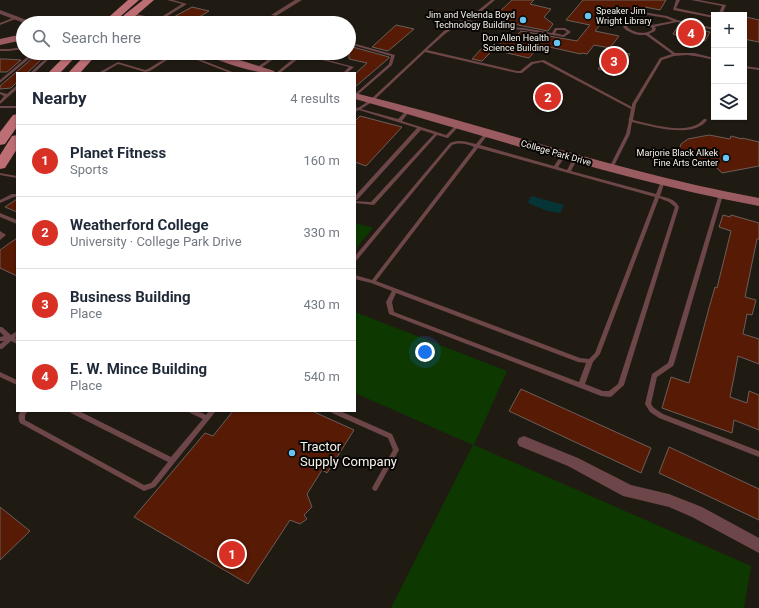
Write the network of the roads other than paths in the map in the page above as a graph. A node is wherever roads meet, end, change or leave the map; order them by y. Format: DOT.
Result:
graph roads {
  1 [pos="134,0"];
  2 [pos="149,0"];
  3 [pos="169,0"];
  4 [pos="299,0"];
  5 [pos="493,0"];
  6 [pos="678,0"];
  7 [pos="693,0"];
  8 [pos="710,1"];
  9 [pos="0,12"];
  10 [pos="721,12"];
  11 [pos="643,13"];
  12 [pos="132,14"];
  13 [pos="274,15"];
  14 [pos="115,16"];
  15 [pos="141,16"];
  16 [pos="165,16"];
  17 [pos="711,16"];
  18 [pos="16,18"];
  19 [pos="466,20"];
  20 [pos="677,21"];
  21 [pos="0,24"];
  22 [pos="653,26"];
  23 [pos="711,28"];
  24 [pos="553,34"];
  25 [pos="647,34"];
  26 [pos="16,39"];
  27 [pos="0,42"];
  28 [pos="356,45"];
  29 [pos="16,49"];
  30 [pos="0,50"];
  31 [pos="425,51"];
  32 [pos="674,54"];
  33 [pos="711,58"];
  34 [pos="26,60"];
  35 [pos="46,60"];
  36 [pos="67,60"];
  37 [pos="86,60"];
  38 [pos="165,60"];
  39 [pos="199,60"];
  40 [pos="228,60"];
  41 [pos="236,60"];
  42 [pos="270,60"];
  43 [pos="293,60"];
  44 [pos="324,60"];
  45 [pos="233,62"];
  46 [pos="747,67"];
  47 [pos="759,69"];
  48 [pos="257,70"];
  49 [pos="33,72"];
  50 [pos="55,72"];
  51 [pos="75,72"];
  52 [pos="102,72"];
  53 [pos="230,72"];
  54 [pos="266,72"];
  55 [pos="279,72"];
  56 [pos="346,72"];
  57 [pos="0,82"];
  58 [pos="16,88"];
  59 [pos="358,92"];
  60 [pos="0,93"];
  61 [pos="7,96"];
  62 [pos="371,101"];
  63 [pos="0,103"];
  64 [pos="0,107"];
  65 [pos="16,107"];
  66 [pos="356,109"];
  67 [pos="633,109"];
  68 [pos="408,111"];
  69 [pos="16,119"];
  70 [pos="399,120"];
  71 [pos="630,120"];
  72 [pos="705,120"];
  73 [pos="458,125"];
  74 [pos="420,128"];
  75 [pos="437,133"];
  76 [pos="487,134"];
  77 [pos="0,141"];
  78 [pos="16,141"];
  79 [pos="476,146"];
  80 [pos="564,155"];
  81 [pos="576,158"];
  82 [pos="0,165"];
  83 [pos="555,168"];
  84 [pos="611,168"];
  85 [pos="568,172"];
  86 [pos="0,174"];
  87 [pos="16,177"];
  88 [pos="663,181"];
  89 [pos="720,195"];
  90 [pos="16,196"];
  91 [pos="656,196"];
  92 [pos="356,198"];
  93 [pos="0,202"];
  94 [pos="356,202"];
  95 [pos="759,202"];
  96 [pos="0,215"];
  97 [pos="16,222"];
  98 [pos="0,233"];
  99 [pos="0,238"];
  100 [pos="356,258"];
  101 [pos="356,277"];
  102 [pos="373,282"];
  103 [pos="395,290"];
  104 [pos="0,329"];
  105 [pos="16,333"];
  106 [pos="10,338"];
  107 [pos="0,339"];
  108 [pos="16,341"];
  109 [pos="0,347"];
  110 [pos="590,361"];
  111 [pos="0,374"];
  112 [pos="16,382"];
  113 [pos="582,386"];
  114 [pos="24,412"];
  115 [pos="75,412"];
  116 [pos="194,412"];
  117 [pos="212,412"];
  118 [pos="336,412"];
  119 [pos="207,418"];
  120 [pos="524,442"];
  121 [pos="759,454"];
  122 [pos="172,461"];
  123 [pos="375,488"];
  124 [pos="759,546"];
  1 -- 14 [label="main road"];
  2 -- 12 [label="main road"];
  3 -- 16 [label="lane"];
  4 -- 13 [label="street"];
  5 -- 19 [label="lane"];
  6 -- 17 [label="lane"];
  7 -- 8 [label="lane"];
  8 -- 10 [label="lane"];
  9 -- 18 [label="street"];
  11 -- 20 [label="lane"];
  12 -- 15 [label="lane"];
  18 -- 21 [label="lane"];
  19 -- 24 [label="lane"];
  19 -- 31 [label="lane"];
  20 -- 22 [label="lane"];
  20 -- 23 [label="lane"];
  22 -- 25 [label="lane"];
  22 -- 25 [label="lane"];
  25 -- 32 [label="lane"];
  26 -- 27 [label="street"];
  28 -- 59 [label="lane"];
  29 -- 30 [label="lane"];
  31 -- 62 [label="lane"];
  31 -- 67 [label="lane"];
  32 -- 33 [label="lane"];
  32 -- 67 [label="lane"];
  34 -- 57 [label="lane"];
  35 -- 49 [label="lane"];
  36 -- 50 [label="main road"];
  37 -- 51 [label="main road"];
  38 -- 52 [label="lane"];
  39 -- 53 [label="lane"];
  40 -- 45 [label="street"];
  41 -- 45 [label="lane"];
  42 -- 48 [label="lane"];
  43 -- 55 [label="lane"];
  44 -- 56 [label="lane"];
  45 -- 48 [label="street"];
  46 -- 47 [label="lane"];
  48 -- 54 [label="street"];
  58 -- 61 [label="lane"];
  59 -- 62 [label="street, College Park Drive"];
  60 -- 61 [label="lane"];
  61 -- 63 [label="lane"];
  62 -- 66 [label="lane"];
  62 -- 68 [label="street, College Park Drive"];
  64 -- 65 [label="lane"];
  66 -- 70 [label="lane"];
  67 -- 71 [label="lane"];
  68 -- 70 [label="lane"];
  68 -- 73 [label="street, College Park Drive"];
  69 -- 77 [label="main road"];
  70 -- 74 [label="lane"];
  71 -- 72 [label="lane"];
  71 -- 84 [label="lane"];
  73 -- 75 [label="lane"];
  73 -- 76 [label="street, College Park Drive"];
  74 -- 75 [label="lane"];
  74 -- 92 [label="lane"];
  75 -- 94 [label="lane"];
  76 -- 79 [label="lane"];
  76 -- 80 [label="street, College Park Drive"];
  78 -- 82 [label="main road"];
  79 -- 83 [label="lane"];
  79 -- 100 [label="lane"];
  79 -- 102 [label="lane"];
  80 -- 81 [label="street, College Park Drive"];
  80 -- 83 [label="lane"];
  81 -- 84 [label="street, College Park Drive"];
  81 -- 85 [label="lane"];
  83 -- 85 [label="lane"];
  84 -- 88 [label="street, College Park Drive"];
  85 -- 91 [label="lane"];
  86 -- 87 [label="lane"];
  88 -- 89 [label="street, College Park Drive"];
  88 -- 91 [label="lane"];
  89 -- 95 [label="street, College Park Drive"];
  89 -- 121 [label="lane"];
  90 -- 93 [label="lane"];
  91 -- 110 [label="lane"];
  91 -- 113 [label="lane"];
  96 -- 97 [label="lane"];
  98 -- 99 [label="lane"];
  101 -- 102 [label="lane"];
  102 -- 103 [label="lane"];
  103 -- 110 [label="lane"];
  103 -- 113 [label="lane"];
  104 -- 106 [label="lane"];
  105 -- 106 [label="lane"];
  106 -- 107 [label="lane"];
  106 -- 108 [label="lane"];
  106 -- 109 [label="lane"];
  110 -- 113 [label="lane"];
  111 -- 112 [label="lane"];
  114 -- 122 [label="lane"];
  115 -- 122 [label="lane"];
  116 -- 119 [label="lane"];
  117 -- 119 [label="lane"];
  118 -- 123 [label="lane"];
  119 -- 122 [label="lane"];
  120 -- 124 [label="street"];
}
